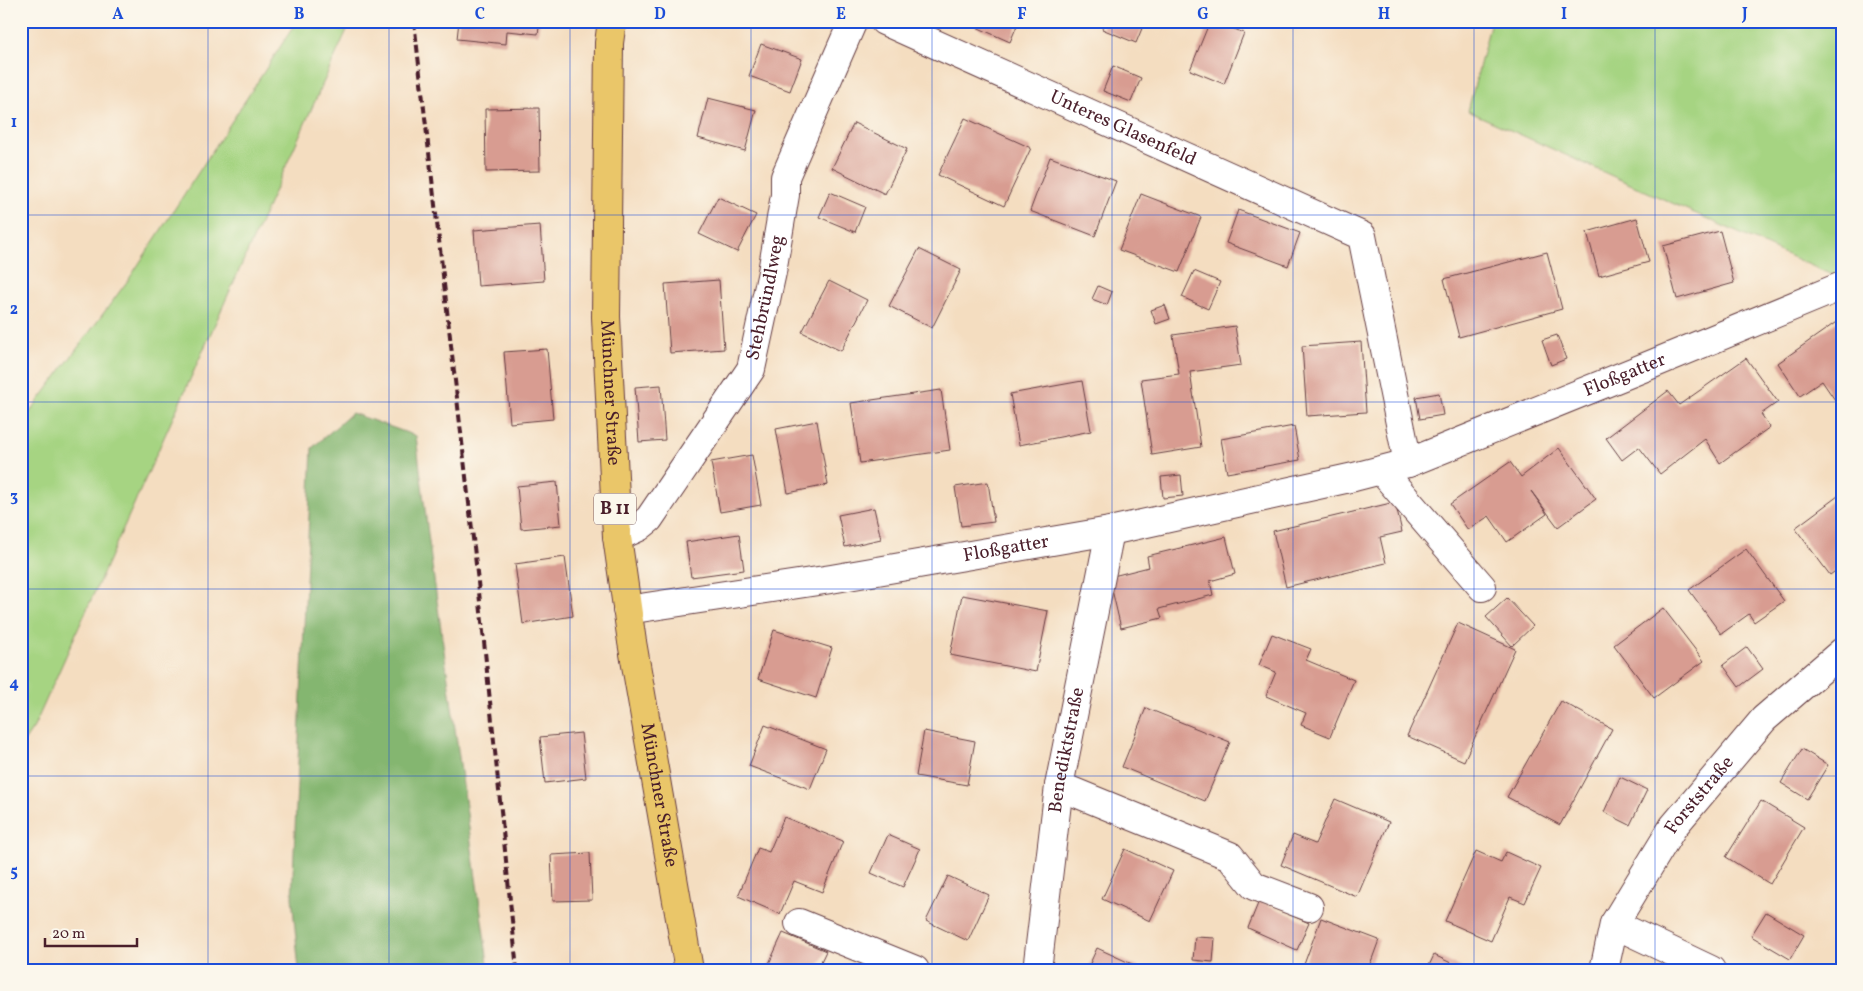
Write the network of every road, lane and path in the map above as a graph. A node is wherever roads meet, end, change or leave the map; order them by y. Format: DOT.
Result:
graph roads {
  1 [pos="612,21"];
  2 [pos="853,21"];
  3 [pos="884,21"];
  4 [pos="1842,286"];
  5 [pos="1408,462"];
  6 [pos="1381,470"];
  7 [pos="1110,531"];
  8 [pos="617,537"];
  9 [pos="1482,587"];
  10 [pos="627,610"];
  11 [pos="1842,652"];
  12 [pos="1059,786"];
  13 [pos="1309,907"];
  14 [pos="799,924"];
  15 [pos="1614,924"];
  16 [pos="689,970"];
  17 [pos="915,970"];
  18 [pos="1037,970"];
  19 [pos="1604,970"];
  20 [pos="1711,970"];
  1 -- 8 [label="main road, Münchner Straße / B 11"];
  2 -- 8 [label="street, Stehbründlweg"];
  3 -- 5 [label="street, Unteres Glasenfeld"];
  4 -- 5 [label="street, Floßgatter"];
  5 -- 6 [label="street, Floßgatter"];
  6 -- 7 [label="street, Floßgatter"];
  6 -- 9 [label="street"];
  7 -- 10 [label="street, Floßgatter"];
  7 -- 12 [label="street, Benediktstraße"];
  8 -- 10 [label="main road, Münchner Straße / B 11"];
  10 -- 16 [label="main road, Münchner Straße / B 11"];
  11 -- 15 [label="street, Forststraße"];
  12 -- 13 [label="street"];
  12 -- 18 [label="street, Benediktstraße"];
  14 -- 17 [label="street"];
  15 -- 19 [label="street, Forststraße"];
  15 -- 20 [label="street"];
}
